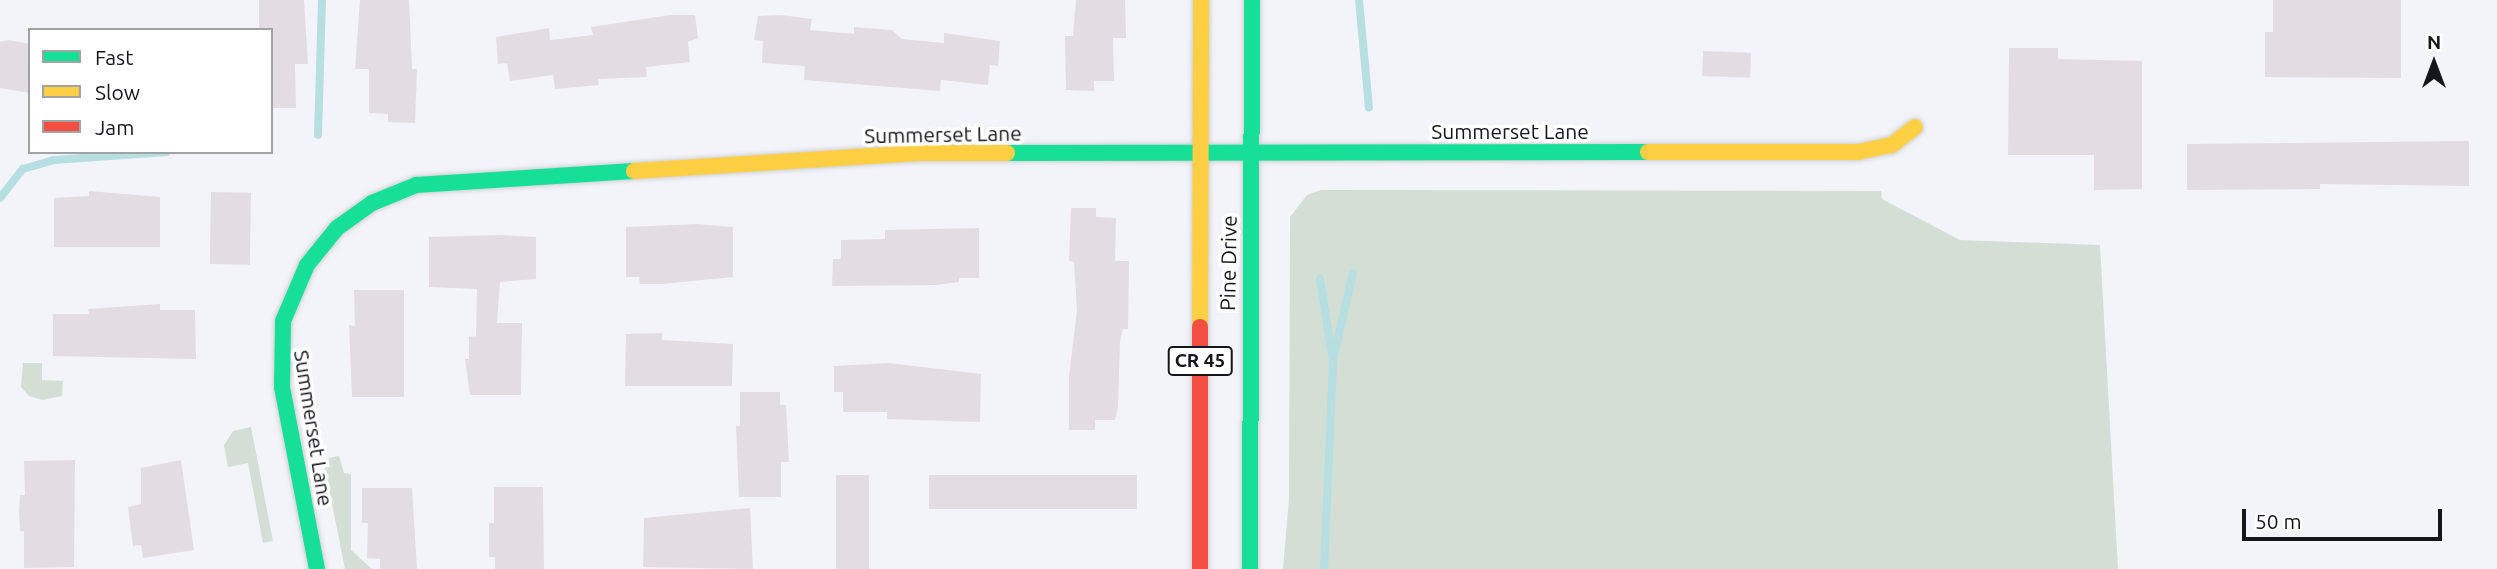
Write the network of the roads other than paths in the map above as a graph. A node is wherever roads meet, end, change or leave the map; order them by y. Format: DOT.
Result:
graph roads {
  1 [pos="1201,0"];
  2 [pos="1252,0"];
  3 [pos="1915,127"];
  4 [pos="1202,152"];
  5 [pos="1250,152"];
  6 [pos="317,569"];
  7 [pos="1200,569"];
  8 [pos="1250,569"];
  1 -- 4 [label="street, Pine Drive / CR 45"];
  2 -- 5 [label="street, Pine Drive / CR 45"];
  3 -- 5 [label="street, Summerset Lane"];
  4 -- 5 [label="street, Summerset Lane"];
  4 -- 6 [label="street, Summerset Lane"];
  4 -- 7 [label="street, Pine Drive / CR 45"];
  5 -- 8 [label="street, Pine Drive / CR 45"];
}
